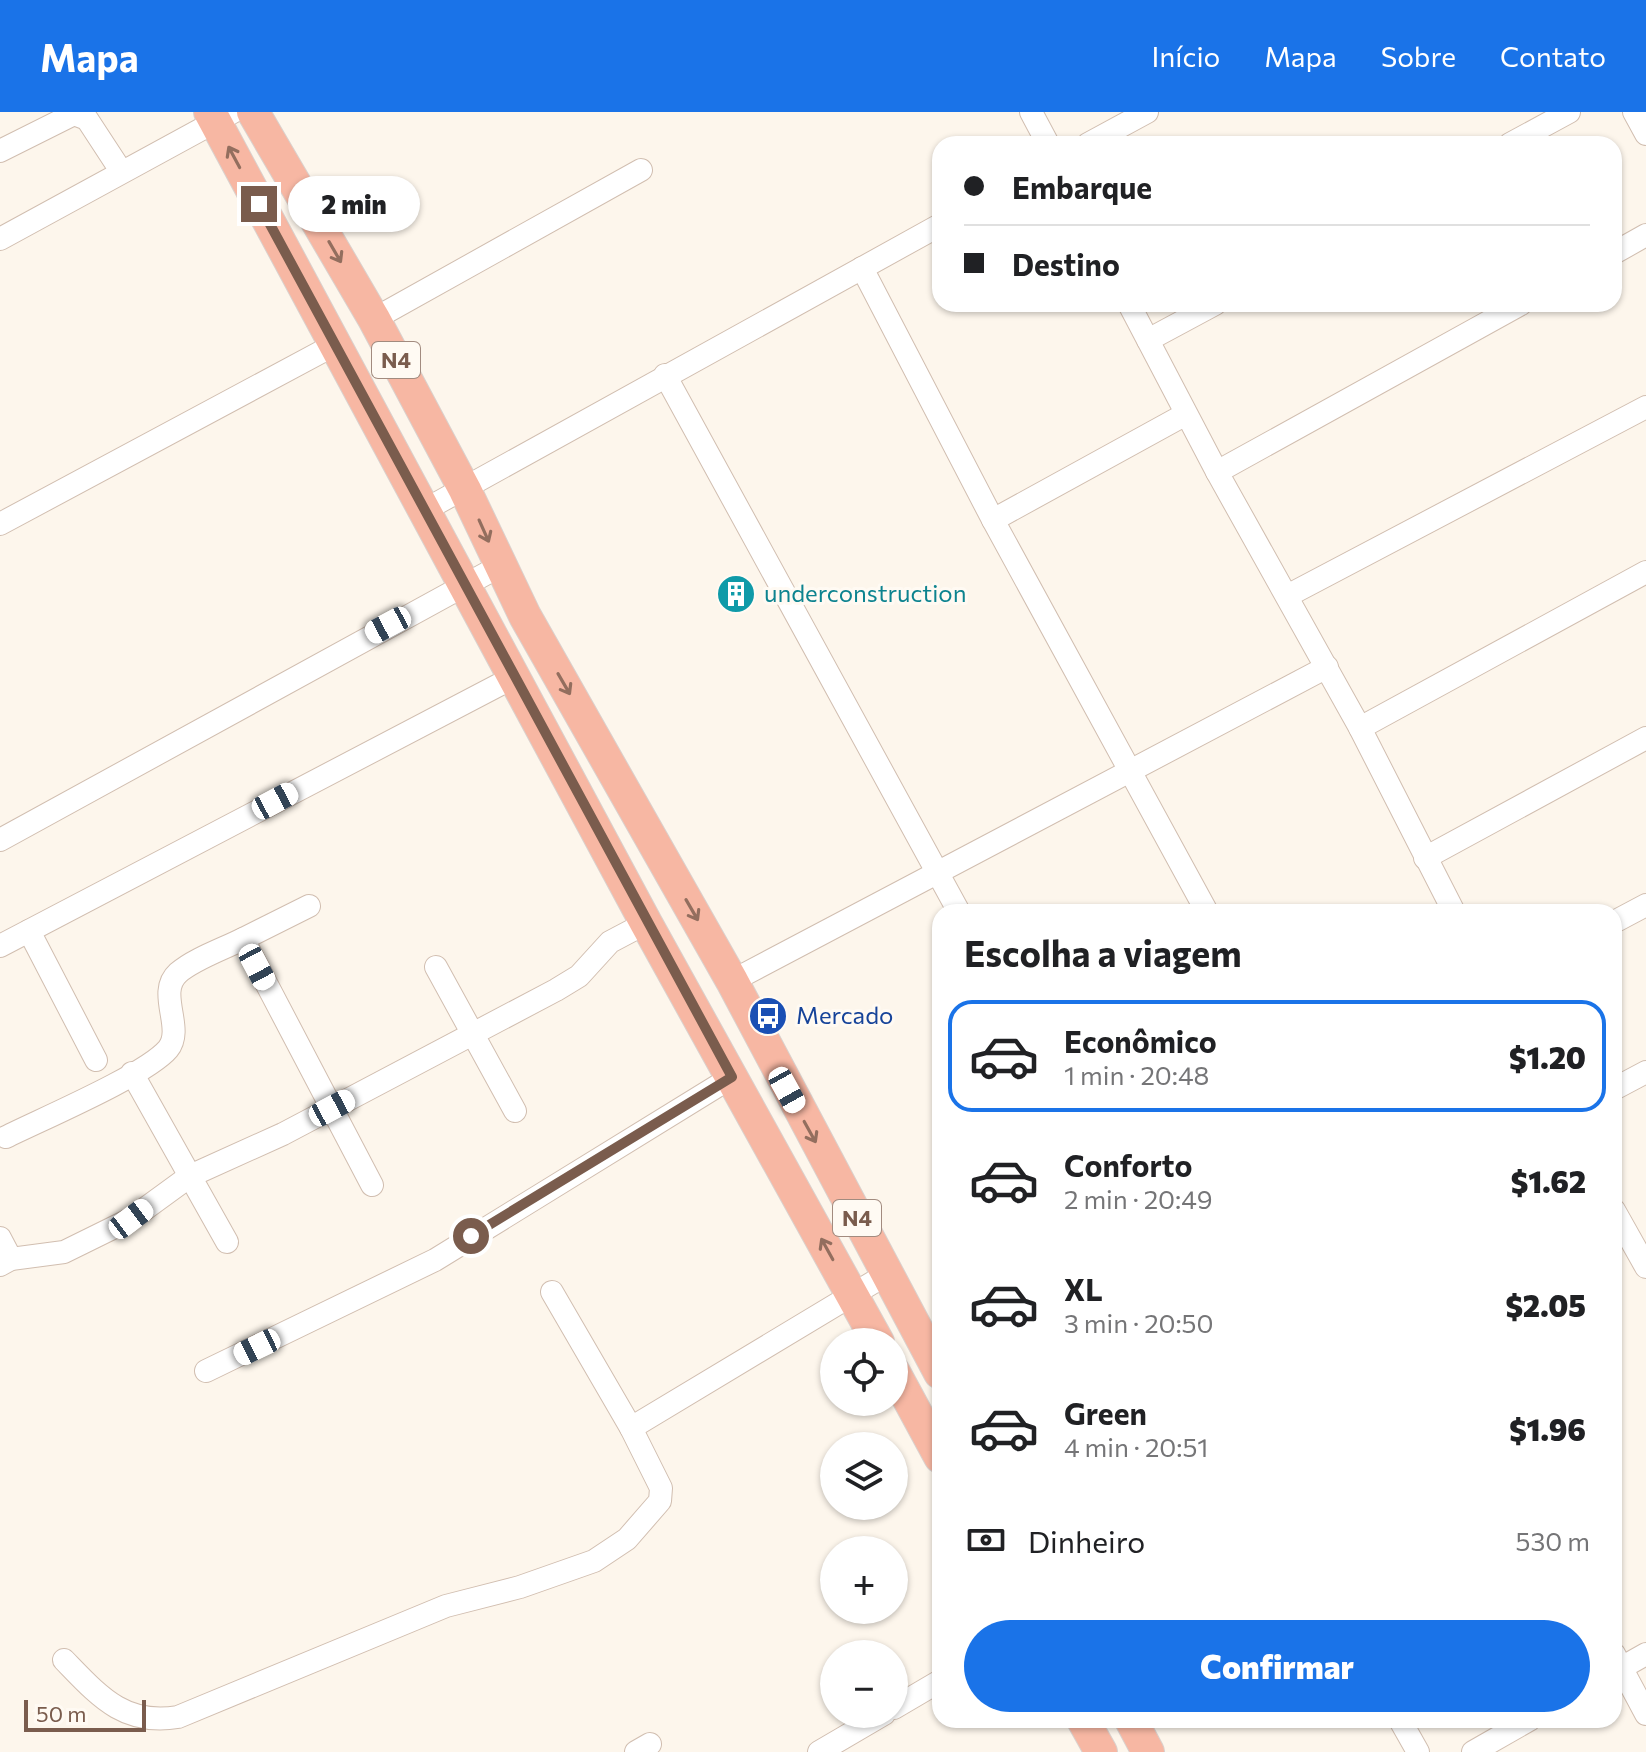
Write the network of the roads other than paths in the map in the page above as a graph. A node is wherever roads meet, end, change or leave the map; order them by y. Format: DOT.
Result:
graph roads {
  1 [pos="253,112"];
  2 [pos="1031,112"];
  3 [pos="1147,112"];
  4 [pos="1569,112"];
  5 [pos="1634,112"];
  6 [pos="220,116"];
  7 [pos="1646,134"];
  8 [pos="1044,136"];
  9 [pos="1103,136"];
  10 [pos="1525,136"];
  11 [pos="0,151"];
  12 [pos="641,170"];
  13 [pos="121,171"];
  14 [pos="932,229"];
  15 [pos="1646,235"];
  16 [pos="0,239"];
  17 [pos="1622,248"];
  18 [pos="862,268"];
  19 [pos="1133,312"];
  20 [pos="1200,312"];
  21 [pos="1507,312"];
  22 [pos="374,319"];
  23 [pos="1148,340"];
  24 [pos="334,345"];
  25 [pos="665,375"];
  26 [pos="1646,407"];
  27 [pos="1186,414"];
  28 [pos="1217,472"];
  29 [pos="465,490"];
  30 [pos="423,511"];
  31 [pos="993,520"];
  32 [pos="0,524"];
  33 [pos="500,566"];
  34 [pos="1646,572"];
  35 [pos="464,584"];
  36 [pos="1287,596"];
  37 [pos="1327,667"];
  38 [pos="514,677"];
  39 [pos="1360,728"];
  40 [pos="1646,738"];
  41 [pos="1130,770"];
  42 [pos="0,840"];
  43 [pos="1425,858"];
  44 [pos="938,873"];
  45 [pos="955,904"];
  46 [pos="1203,904"];
  47 [pos="1450,904"];
  48 [pos="1646,905"];
  49 [pos="309,906"];
  50 [pos="1622,918"];
  51 [pos="646,923"];
  52 [pos="29,931"];
  53 [pos="243,939"];
  54 [pos="0,946"];
  55 [pos="436,967"];
  56 [pos="732,981"];
  57 [pos="473,1031"];
  58 [pos="96,1060"];
  59 [pos="1646,1072"];
  60 [pos="132,1073"];
  61 [pos="732,1077"];
  62 [pos="1622,1085"];
  63 [pos="332,1108"];
  64 [pos="515,1111"];
  65 [pos="6,1137"];
  66 [pos="190,1176"];
  67 [pos="372,1185"];
  68 [pos="1622,1224"];
  69 [pos="0,1238"];
  70 [pos="227,1242"];
  71 [pos="6,1262"];
  72 [pos="1646,1267"];
  73 [pos="887,1274"];
  74 [pos="552,1292"];
  75 [pos="853,1297"];
  76 [pos="870,1328"];
  77 [pos="932,1358"];
  78 [pos="206,1371"];
  79 [pos="908,1398"];
  80 [pos="631,1428"];
  81 [pos="932,1441"];
  82 [pos="1646,1654"];
  83 [pos="64,1660"];
  84 [pos="1622,1662"];
  85 [pos="1622,1674"];
  86 [pos="932,1686"];
  87 [pos="908,1700"];
  88 [pos="1646,1714"];
  89 [pos="860,1728"];
  90 [pos="1088,1728"];
  91 [pos="1135,1728"];
  92 [pos="1404,1728"];
  93 [pos="1515,1728"];
  94 [pos="819,1752"];
  95 [pos="1101,1752"];
  96 [pos="1148,1752"];
  97 [pos="1418,1752"];
  98 [pos="1473,1752"];
  1 -- 22 [label="highway, N4, one-way"];
  2 -- 8 [label="street"];
  3 -- 9 [label="street"];
  4 -- 10 [label="street"];
  5 -- 7 [label="street"];
  6 -- 13 [label="street"];
  24 -- 6 [label="highway, N4, one-way"];
  11 -- 13 [label="street"];
  12 -- 22 [label="street"];
  13 -- 16 [label="street"];
  14 -- 18 [label="street"];
  15 -- 17 [label="street"];
  18 -- 25 [label="street"];
  18 -- 31 [label="street"];
  19 -- 23 [label="street"];
  20 -- 23 [label="street"];
  21 -- 28 [label="street"];
  22 -- 29 [label="highway, N4"];
  23 -- 27 [label="street"];
  24 -- 30 [label="highway, N4"];
  24 -- 32 [label="street"];
  25 -- 29 [label="street"];
  25 -- 44 [label="street"];
  26 -- 36 [label="street"];
  27 -- 28 [label="street"];
  27 -- 31 [label="street"];
  28 -- 36 [label="street"];
  29 -- 30 [label="street"];
  29 -- 33 [label="highway, N4, one-way"];
  30 -- 35 [label="highway, N4"];
  31 -- 41 [label="street"];
  33 -- 35 [label="street"];
  33 -- 56 [label="highway, N4, one-way"];
  34 -- 39 [label="street"];
  35 -- 38 [label="highway, N4"];
  35 -- 42 [label="street"];
  36 -- 37 [label="street"];
  37 -- 39 [label="street"];
  37 -- 41 [label="street"];
  38 -- 51 [label="highway, N4"];
  38 -- 52 [label="street"];
  39 -- 43 [label="street"];
  40 -- 43 [label="street"];
  41 -- 44 [label="street"];
  41 -- 46 [label="street"];
  43 -- 47 [label="street"];
  44 -- 45 [label="street"];
  44 -- 56 [label="street"];
  48 -- 50 [label="street"];
  49 -- 53 [label="street"];
  51 -- 57 [label="street"];
  51 -- 61 [label="highway, N4"];
  52 -- 54 [label="street"];
  52 -- 58 [label="street"];
  53 -- 60 [label="street"];
  53 -- 63 [label="street"];
  55 -- 57 [label="street"];
  56 -- 73 [label="highway, N4, one-way"];
  57 -- 63 [label="street"];
  57 -- 64 [label="street"];
  59 -- 62 [label="street"];
  60 -- 65 [label="street"];
  60 -- 66 [label="street"];
  75 -- 61 [label="highway, N4, one-way"];
  61 -- 78 [label="street"];
  63 -- 66 [label="street"];
  63 -- 67 [label="street"];
  66 -- 70 [label="street"];
  66 -- 71 [label="street"];
  68 -- 72 [label="street"];
  69 -- 71 [label="street"];
  73 -- 75 [label="street"];
  73 -- 77 [label="highway, N4"];
  74 -- 80 [label="street"];
  75 -- 76 [label="highway, N4"];
  75 -- 80 [label="street"];
  79 -- 81 [label="highway"];
  80 -- 83 [label="street"];
  82 -- 84 [label="street"];
  85 -- 88 [label="street"];
  86 -- 87 [label="street"];
  89 -- 94 [label="street"];
  90 -- 95 [label="highway"];
  91 -- 96 [label="highway"];
  92 -- 97 [label="street"];
  93 -- 98 [label="street"];
}
